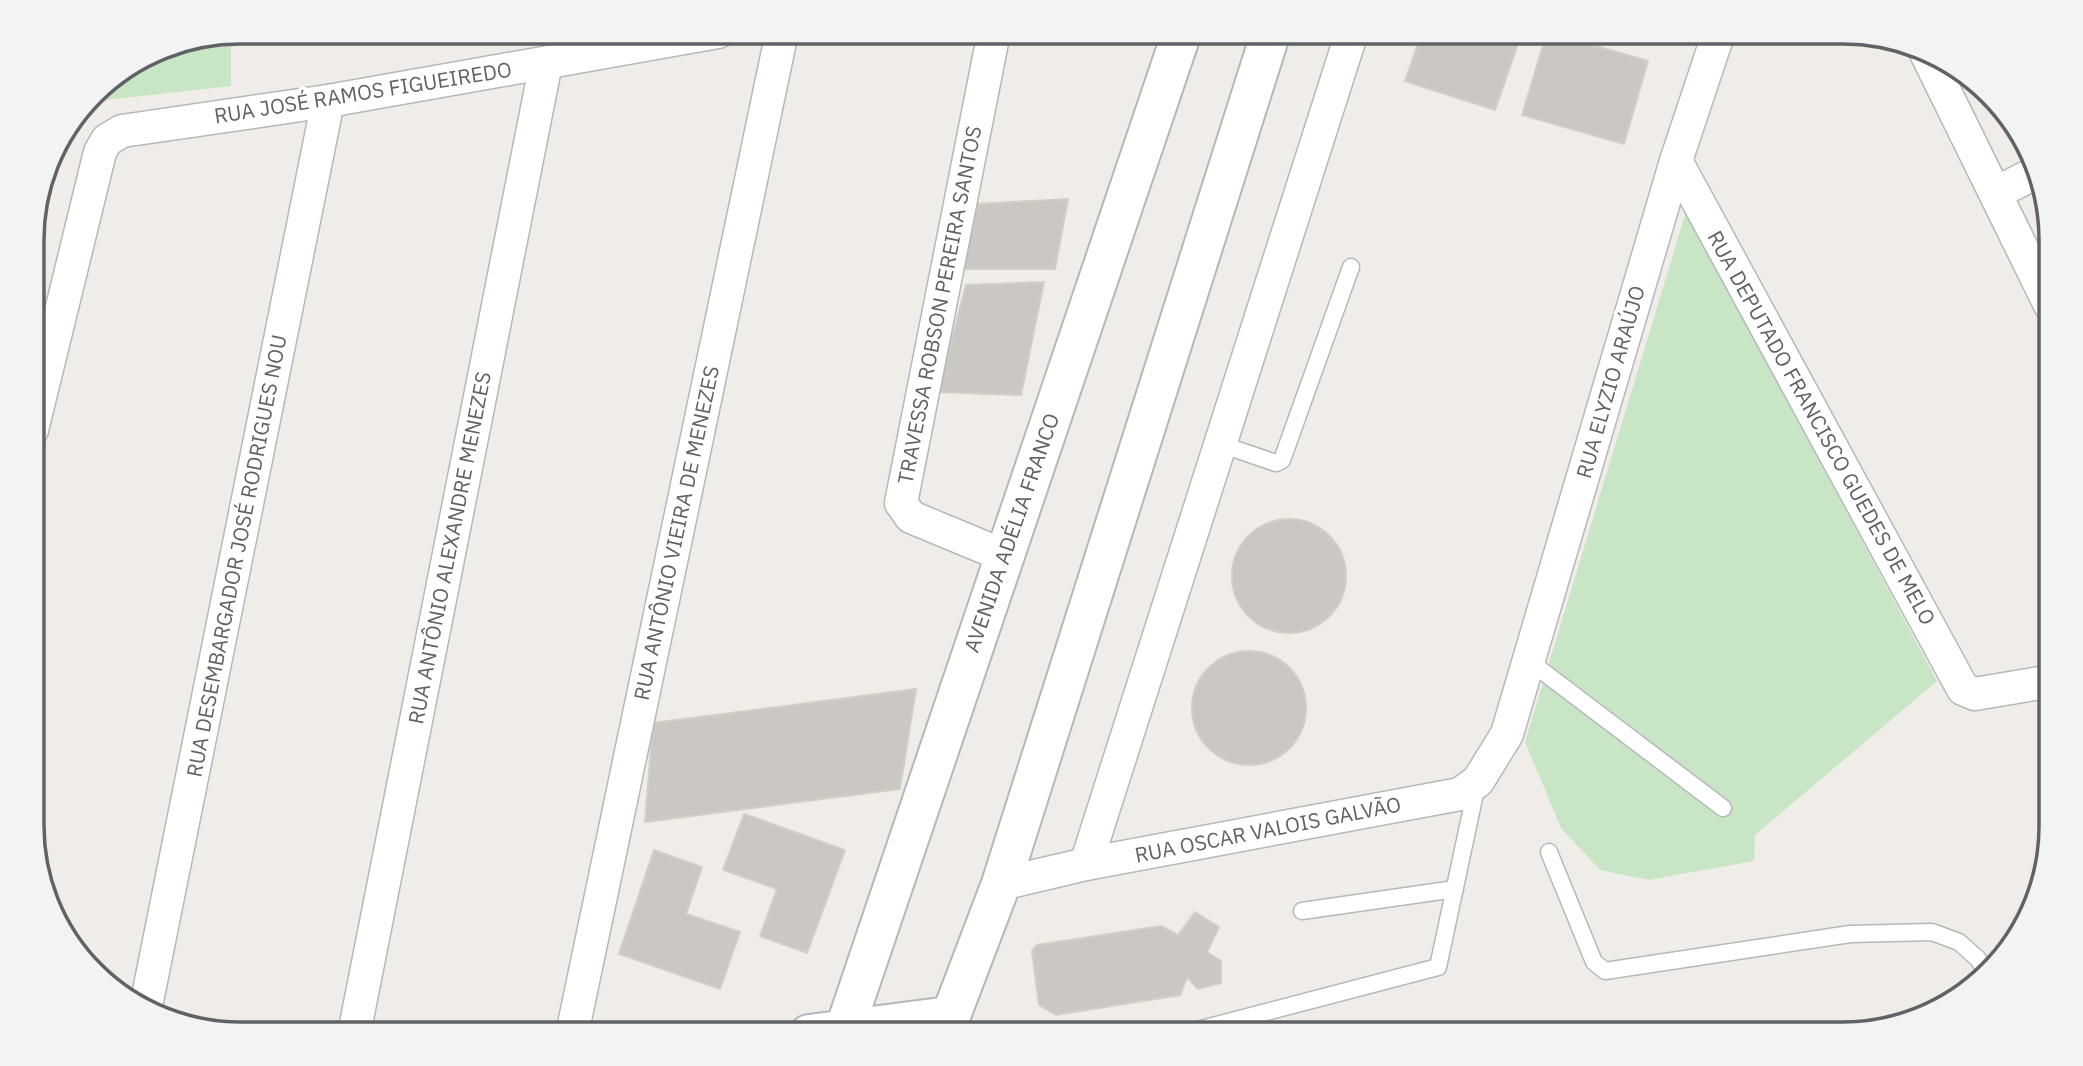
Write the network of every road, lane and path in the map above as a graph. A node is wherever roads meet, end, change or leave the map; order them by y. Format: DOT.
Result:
graph roads {
  1 [pos="649,44"];
  2 [pos="779,44"];
  3 [pos="992,44"];
  4 [pos="1178,44"];
  5 [pos="1267,44"];
  6 [pos="1348,44"];
  7 [pos="1715,44"];
  8 [pos="546,62"];
  9 [pos="1932,65"];
  10 [pos="328,101"];
  11 [pos="1676,161"];
  12 [pos="2029,176"];
  13 [pos="1996,193"];
  14 [pos="1350,267"];
  15 [pos="2039,282"];
  16 [pos="44,381"];
  17 [pos="1220,444"];
  18 [pos="1004,556"];
  19 [pos="1529,661"];
  20 [pos="2039,683"];
  21 [pos="1478,781"];
  22 [pos="1723,808"];
  23 [pos="1549,852"];
  24 [pos="1086,864"];
  25 [pos="1001,884"];
  26 [pos="1455,889"];
  27 [pos="1303,911"];
  28 [pos="1982,965"];
  29 [pos="147,999"];
  30 [pos="356,1022"];
  31 [pos="575,1022"];
  32 [pos="836,1022"];
  33 [pos="947,1022"];
  34 [pos="1229,1022"];
  1 -- 8 [label="street, RUA JOSÉ RAMOS FIGUEIREDO"];
  2 -- 31 [label="street, RUA ANTÔNIO VIEIRA DE MENEZES"];
  3 -- 18 [label="street, TRAVESSA ROBSON PEREIRA SANTOS"];
  4 -- 18 [label="main road, AVENIDA ADÉLIA FRANCO"];
  5 -- 25 [label="main road"];
  6 -- 17 [label="street"];
  7 -- 11 [label="street, RUA ELYZIO ARAÚJO"];
  8 -- 10 [label="street, RUA JOSÉ RAMOS FIGUEIREDO"];
  8 -- 30 [label="street, RUA ANTÔNIO ALEXANDRE MENEZES"];
  9 -- 13 [label="street"];
  10 -- 16 [label="street, RUA JOSÉ RAMOS FIGUEIREDO"];
  10 -- 29 [label="street, RUA DESEMBARGADOR JOSÉ RODRIGUES NOU"];
  11 -- 19 [label="street, RUA ELYZIO ARAÚJO"];
  11 -- 20 [label="street, RUA DEPUTADO FRANCISCO GUEDES DE MELO"];
  12 -- 13 [label="street"];
  13 -- 15 [label="street"];
  14 -- 17 [label="lane"];
  17 -- 24 [label="street"];
  18 -- 32 [label="main road, AVENIDA ADÉLIA FRANCO"];
  19 -- 21 [label="street, RUA ELYZIO ARAÚJO"];
  19 -- 22 [label="lane"];
  21 -- 24 [label="street, RUA OSCAR VALOIS GALVÃO"];
  21 -- 26 [label="lane"];
  23 -- 28 [label="lane"];
  24 -- 25 [label="street, RUA OSCAR VALOIS GALVÃO"];
  25 -- 33 [label="main road"];
  26 -- 27 [label="lane"];
  26 -- 34 [label="lane"];
}
